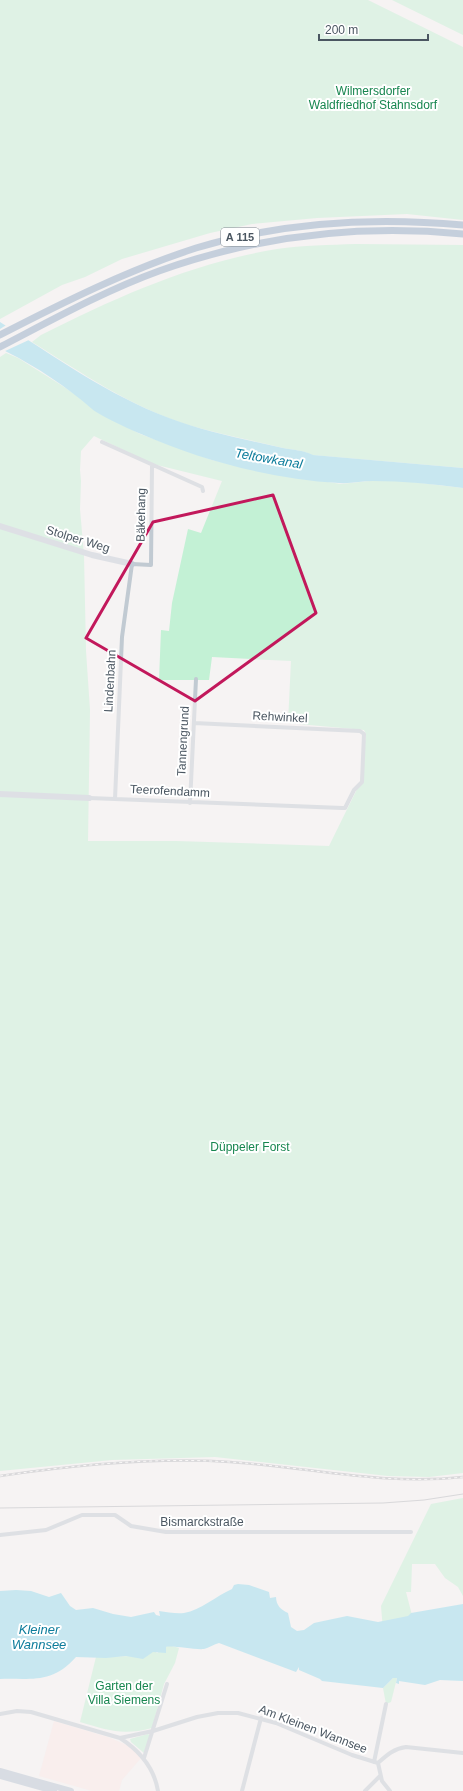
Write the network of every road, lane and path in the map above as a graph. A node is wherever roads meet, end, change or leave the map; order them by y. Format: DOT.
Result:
graph roads {
  1 [pos="463,225"];
  2 [pos="463,234"];
  3 [pos="0,335"];
  4 [pos="0,347"];
  5 [pos="102,442"];
  6 [pos="152,466"];
  7 [pos="203,491"];
  8 [pos="0,526"];
  9 [pos="132,564"];
  10 [pos="151,565"];
  11 [pos="196,679"];
  12 [pos="194,723"];
  13 [pos="0,794"];
  14 [pos="89,798"];
  15 [pos="115,800"];
  16 [pos="190,803"];
  17 [pos="339,808"];
  18 [pos="411,1532"];
  19 [pos="0,1535"];
  20 [pos="167,1684"];
  21 [pos="386,1704"];
  22 [pos="0,1714"];
  23 [pos="260,1718"];
  24 [pos="153,1731"];
  25 [pos="120,1738"];
  26 [pos="463,1752"];
  27 [pos="144,1758"];
  28 [pos="376,1763"];
  29 [pos="0,1771"];
  30 [pos="0,1776"];
  31 [pos="380,1776"];
  32 [pos="54,1791"];
  33 [pos="71,1791"];
  34 [pos="158,1791"];
  35 [pos="242,1791"];
  36 [pos="365,1791"];
  37 [pos="390,1791"];
  1 -- 3 [label="highway, A 115"];
  2 -- 4 [label="highway, A 115"];
  5 -- 6 [label="street"];
  6 -- 7 [label="street"];
  6 -- 10 [label="street, Bäkehang"];
  8 -- 9 [label="street, Stolper Weg"];
  9 -- 10 [label="street, Stolper Weg"];
  9 -- 15 [label="street, Lindenbahn"];
  11 -- 12 [label="street, Tannengrund"];
  12 -- 16 [label="street, Tannengrund"];
  12 -- 17 [label="street, Rehwinkel"];
  13 -- 14 [label="street, Teerofendamm"];
  14 -- 15 [label="street, Teerofendamm"];
  15 -- 16 [label="street, Teerofendamm"];
  16 -- 17 [label="street, Teerofendamm"];
  18 -- 19 [label="street, Bismarckstraße"];
  20 -- 24 [label="street"];
  21 -- 28 [label="street"];
  22 -- 25 [label="street, Am Kleinen Wannsee"];
  23 -- 24 [label="street, Am Kleinen Wannsee"];
  23 -- 28 [label="street, Am Kleinen Wannsee"];
  23 -- 35 [label="street"];
  24 -- 25 [label="street, Am Kleinen Wannsee"];
  24 -- 27 [label="street"];
  25 -- 27 [label="street"];
  26 -- 28 [label="street, Am Kleinen Wannsee"];
  27 -- 34 [label="street"];
  28 -- 31 [label="street"];
  29 -- 33 [label="main road"];
  30 -- 32 [label="main road"];
  31 -- 36 [label="street"];
  31 -- 37 [label="street"];
}
